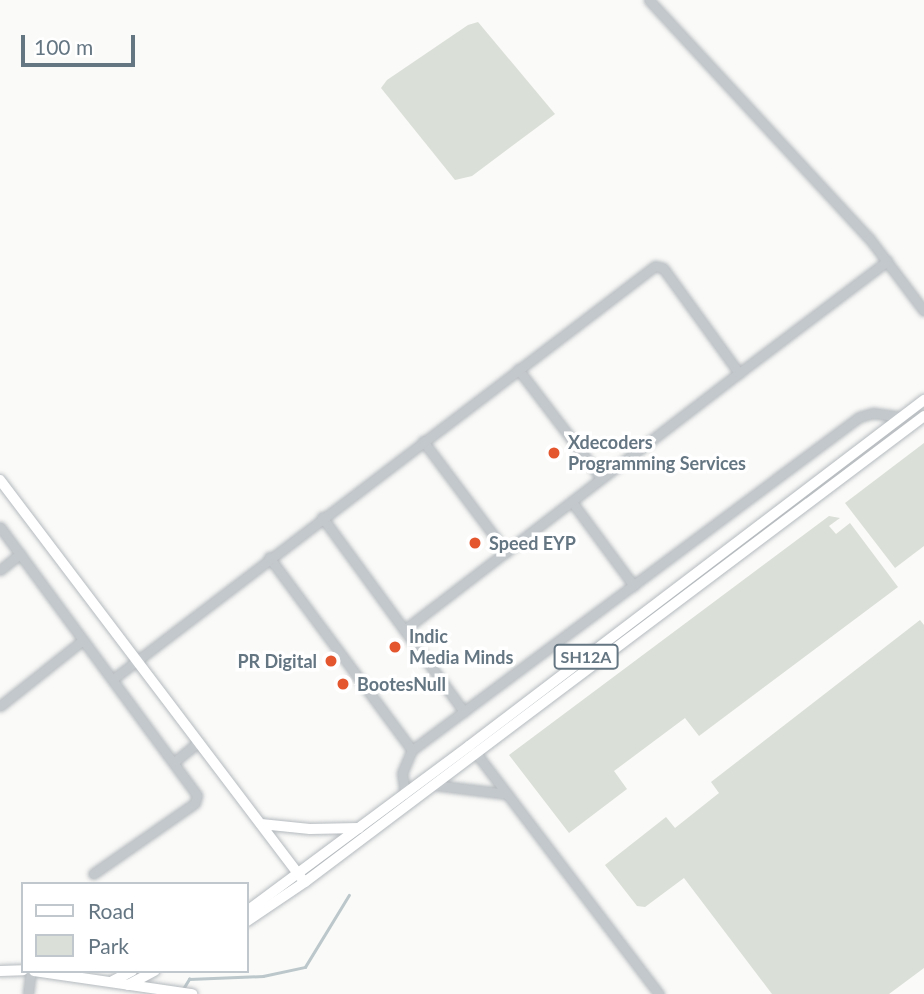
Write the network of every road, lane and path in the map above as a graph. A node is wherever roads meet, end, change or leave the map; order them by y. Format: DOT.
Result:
graph roads {
  1 [pos="649,0"];
  2 [pos="887,261"];
  3 [pos="924,311"];
  4 [pos="518,369"];
  5 [pos="739,373"];
  6 [pos="924,400"];
  7 [pos="924,416"];
  8 [pos="902,417"];
  9 [pos="423,441"];
  10 [pos="601,478"];
  11 [pos="0,480"];
  12 [pos="572,502"];
  13 [pos="322,517"];
  14 [pos="0,527"];
  15 [pos="506,552"];
  16 [pos="20,554"];
  17 [pos="269,557"];
  18 [pos="0,570"];
  19 [pos="634,586"];
  20 [pos="404,630"];
  21 [pos="83,640"];
  22 [pos="138,661"];
  23 [pos="113,679"];
  24 [pos="0,706"];
  25 [pos="464,712"];
  26 [pos="199,742"];
  27 [pos="412,750"];
  28 [pos="472,750"];
  29 [pos="174,762"];
  30 [pos="434,785"];
  31 [pos="405,794"];
  32 [pos="507,794"];
  33 [pos="261,824"];
  34 [pos="360,828"];
  35 [pos="93,874"];
  36 [pos="302,878"];
  37 [pos="248,910"];
  38 [pos="248,920"];
  39 [pos="0,971"];
  40 [pos="21,971"];
  41 [pos="32,973"];
  42 [pos="46,973"];
  43 [pos="128,973"];
  44 [pos="150,973"];
  45 [pos="111,982"];
  46 [pos="128,985"];
  47 [pos="28,994"];
  48 [pos="192,994"];
  49 [pos="659,994"];
  1 -- 2 [label="street"];
  2 -- 3 [label="street"];
  2 -- 5 [label="street"];
  4 -- 5 [label="street"];
  4 -- 9 [label="street"];
  4 -- 10 [label="street"];
  5 -- 10 [label="street"];
  6 -- 8 [label="main road, SH12A"];
  7 -- 28 [label="main road, SH12A"];
  8 -- 19 [label="street"];
  8 -- 28 [label="main road, SH12A"];
  9 -- 13 [label="street"];
  9 -- 15 [label="street"];
  10 -- 12 [label="street"];
  11 -- 22 [label="main road"];
  12 -- 15 [label="street"];
  12 -- 19 [label="street"];
  13 -- 17 [label="street"];
  13 -- 20 [label="street"];
  14 -- 16 [label="street"];
  15 -- 20 [label="street"];
  16 -- 18 [label="street"];
  16 -- 21 [label="street"];
  17 -- 22 [label="street"];
  17 -- 27 [label="street"];
  19 -- 25 [label="street"];
  20 -- 25 [label="street"];
  21 -- 23 [label="street"];
  21 -- 24 [label="street"];
  22 -- 23 [label="street"];
  22 -- 26 [label="main road"];
  23 -- 29 [label="street"];
  25 -- 27 [label="street"];
  26 -- 29 [label="street"];
  26 -- 33 [label="main road"];
  27 -- 31 [label="street"];
  28 -- 30 [label="main road, SH12A"];
  28 -- 31 [label="main road, SH12A"];
  28 -- 32 [label="street"];
  29 -- 35 [label="street"];
  30 -- 32 [label="street"];
  30 -- 36 [label="main road, SH12A"];
  31 -- 34 [label="main road, SH12A"];
  32 -- 49 [label="street"];
  33 -- 34 [label="main road"];
  33 -- 36 [label="main road"];
  34 -- 36 [label="main road, SH12A"];
  36 -- 37 [label="main road, SH12A"];
  36 -- 38 [label="main road, SH12A"];
  39 -- 40 [label="main road"];
  41 -- 47 [label="street"];
  42 -- 45 [label="main road"];
  43 -- 45 [label="main road"];
  44 -- 46 [label="main road"];
  45 -- 46 [label="main road"];
  46 -- 48 [label="main road"];
}
